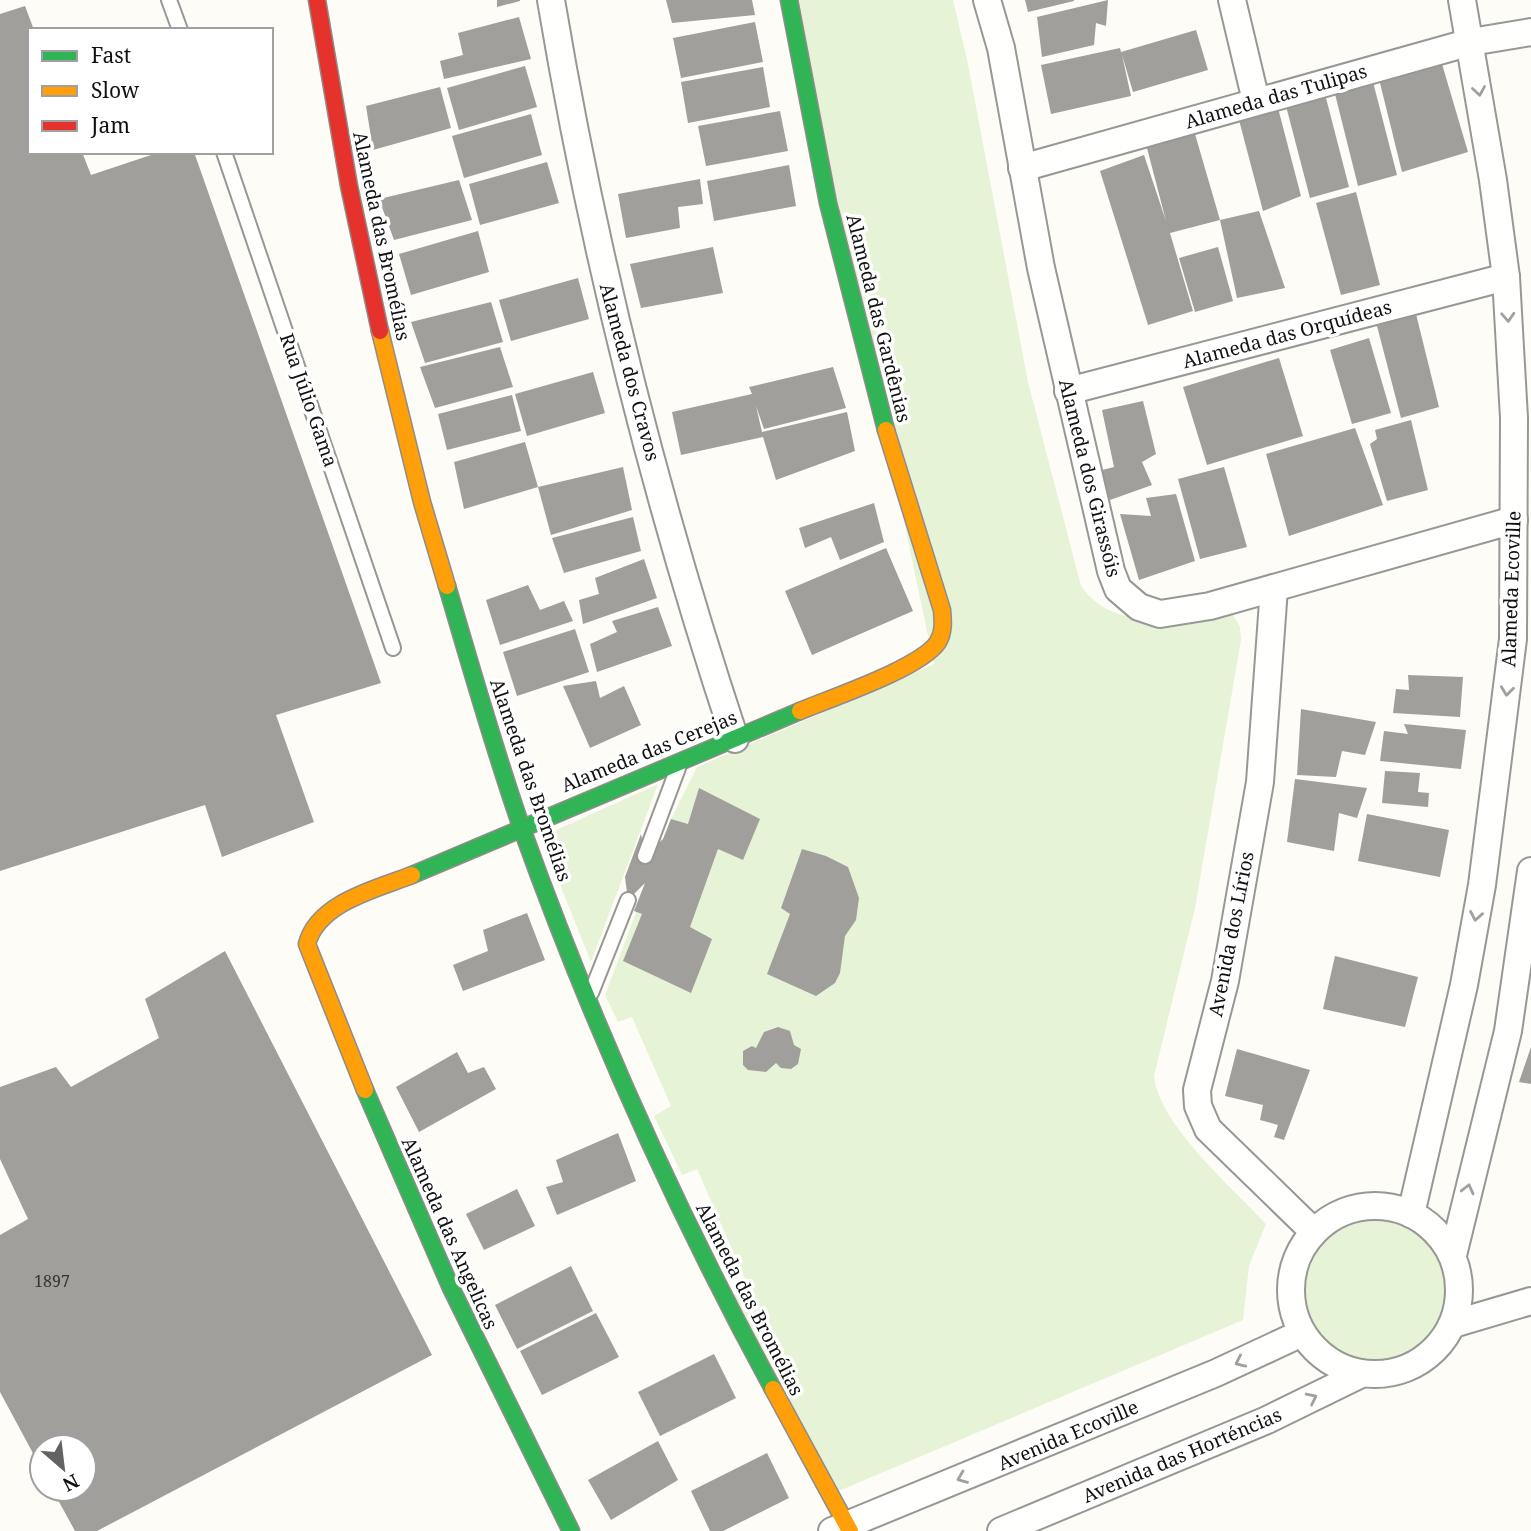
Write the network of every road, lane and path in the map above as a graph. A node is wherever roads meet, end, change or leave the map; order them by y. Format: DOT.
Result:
graph roads {
  1 [pos="169,0"];
  2 [pos="317,0"];
  3 [pos="551,0"];
  4 [pos="789,0"];
  5 [pos="987,0"];
  6 [pos="1232,0"];
  7 [pos="1462,0"];
  8 [pos="179,28"];
  9 [pos="1531,32"];
  10 [pos="1471,42"];
  11 [pos="1256,102"];
  12 [pos="225,154"];
  13 [pos="1022,168"];
  14 [pos="1506,277"];
  15 [pos="1068,391"];
  16 [pos="1514,520"];
  17 [pos="1274,588"];
  18 [pos="940,641"];
  19 [pos="393,648"];
  20 [pos="734,739"];
  21 [pos="681,760"];
  22 [pos="522,828"];
  23 [pos="645,856"];
  24 [pos="1531,871"];
  25 [pos="628,900"];
  26 [pos="307,944"];
  27 [pos="587,1001"];
  28 [pos="1411,1214"];
  29 [pos="1314,1231"];
  30 [pos="1453,1255"];
  31 [pos="1531,1301"];
  32 [pos="1453,1324"];
  33 [pos="1302,1333"];
  34 [pos="1361,1374"];
  35 [pos="842,1529"];
  36 [pos="570,1531"];
  37 [pos="1001,1531"];
  1 -- 8 [label="lane"];
  2 -- 22 [label="street, Alameda das Bromélias"];
  3 -- 20 [label="street, Alameda dos Cravos"];
  4 -- 18 [label="street, Alameda das Gardênias"];
  5 -- 13 [label="street, Alameda dos Girassóis"];
  6 -- 11 [label="street"];
  7 -- 10 [label="street, Alameda Ecoville"];
  9 -- 10 [label="street, Alameda das Tulipas"];
  10 -- 11 [label="street, Alameda das Tulipas"];
  10 -- 14 [label="street, Alameda Ecoville, one-way"];
  11 -- 13 [label="street, Alameda das Tulipas"];
  12 -- 19 [label="lane, Rua Júlio Gama"];
  13 -- 15 [label="street, Alameda dos Girassóis"];
  14 -- 15 [label="street, Alameda das Orquídeas"];
  14 -- 16 [label="street, Alameda Ecoville, one-way"];
  15 -- 17 [label="street, Alameda dos Girassóis"];
  16 -- 17 [label="street, Alameda dos Girassóis"];
  16 -- 28 [label="street, Alameda Ecoville, one-way"];
  17 -- 29 [label="street, Avenida dos Lírios"];
  18 -- 20 [label="street, Alameda das Cerejas"];
  20 -- 21 [label="street, Alameda das Cerejas"];
  21 -- 22 [label="street, Alameda das Cerejas"];
  21 -- 23 [label="lane"];
  22 -- 26 [label="street, Alameda das Cerejas"];
  22 -- 27 [label="street, Alameda das Bromélias"];
  30 -- 24 [label="street, one-way"];
  25 -- 27 [label="lane"];
  26 -- 36 [label="street, Alameda das Angelicas"];
  27 -- 35 [label="street, Alameda das Bromélias"];
  28 -- 29 [label="street, Avenida das Horténcias"];
  28 -- 30 [label="street, Avenida das Horténcias"];
  29 -- 33 [label="street, Avenida das Horténcias"];
  30 -- 32 [label="street, Avenida das Horténcias"];
  31 -- 32 [label="street"];
  32 -- 34 [label="street, Avenida das Horténcias"];
  33 -- 34 [label="street, Avenida das Horténcias"];
  33 -- 35 [label="street, Avenida Ecoville, one-way"];
  37 -- 34 [label="street, Avenida das Horténcias, one-way"];
}
